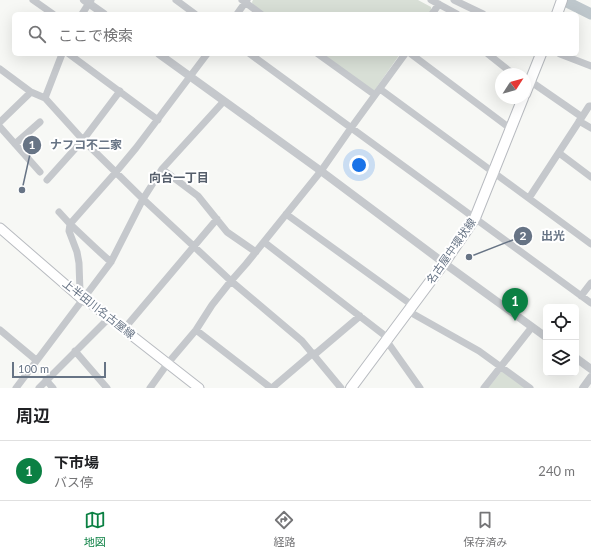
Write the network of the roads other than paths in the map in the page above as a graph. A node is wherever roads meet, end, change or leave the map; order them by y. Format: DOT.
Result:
graph roads {
  1 [pos="33,0"];
  2 [pos="176,0"];
  3 [pos="431,0"];
  4 [pos="454,0"];
  5 [pos="562,0"];
  6 [pos="88,1"];
  7 [pos="245,1"];
  8 [pos="439,4"];
  9 [pos="50,12"];
  10 [pos="83,12"];
  11 [pos="102,12"];
  12 [pos="192,12"];
  13 [pos="238,12"];
  14 [pos="259,12"];
  15 [pos="433,12"];
  16 [pos="453,12"];
  17 [pos="479,12"];
  18 [pos="558,12"];
  19 [pos="61,56"];
  20 [pos="72,56"];
  21 [pos="162,56"];
  22 [pos="206,56"];
  23 [pos="253,56"];
  24 [pos="321,56"];
  25 [pos="404,56"];
  26 [pos="414,56"];
  27 [pos="490,56"];
  28 [pos="540,56"];
  29 [pos="565,56"];
  30 [pos="591,66"];
  31 [pos="506,68"];
  32 [pos="0,69"];
  33 [pos="190,77"];
  34 [pos="531,77"];
  35 [pos="531,88"];
  36 [pos="31,92"];
  37 [pos="120,92"];
  38 [pos="378,92"];
  39 [pos="45,98"];
  40 [pos="224,101"];
  41 [pos="521,104"];
  42 [pos="591,106"];
  43 [pos="581,119"];
  44 [pos="158,120"];
  45 [pos="0,122"];
  46 [pos="40,122"];
  47 [pos="0,127"];
  48 [pos="351,128"];
  49 [pos="591,128"];
  50 [pos="511,129"];
  51 [pos="83,140"];
  52 [pos="15,144"];
  53 [pos="558,153"];
  54 [pos="162,169"];
  55 [pos="321,171"];
  56 [pos="40,172"];
  57 [pos="116,172"];
  58 [pos="494,173"];
  59 [pos="591,177"];
  60 [pos="47,180"];
  61 [pos="529,198"];
  62 [pos="143,199"];
  63 [pos="59,212"];
  64 [pos="286,214"];
  65 [pos="475,218"];
  66 [pos="217,220"];
  67 [pos="70,224"];
  68 [pos="0,228"];
  69 [pos="264,242"];
  70 [pos="591,244"];
  71 [pos="194,247"];
  72 [pos="256,252"];
  73 [pos="111,262"];
  74 [pos="444,263"];
  75 [pos="231,281"];
  76 [pos="591,283"];
  77 [pos="581,296"];
  78 [pos="82,299"];
  79 [pos="591,303"];
  80 [pos="410,308"];
  81 [pos="360,316"];
  82 [pos="109,318"];
  83 [pos="532,327"];
  84 [pos="124,329"];
  85 [pos="0,330"];
  86 [pos="196,330"];
  87 [pos="543,335"];
  88 [pos="387,339"];
  89 [pos="75,351"];
  90 [pos="313,354"];
  91 [pos="36,360"];
  92 [pos="579,360"];
  93 [pos="168,363"];
  94 [pos="501,366"];
  95 [pos="591,369"];
  96 [pos="591,377"];
  97 [pos="46,380"];
  98 [pos="16,388"];
  99 [pos="39,388"];
  100 [pos="53,388"];
  101 [pos="107,388"];
  102 [pos="150,388"];
  103 [pos="199,388"];
  104 [pos="272,388"];
  105 [pos="341,388"];
  106 [pos="351,388"];
  107 [pos="420,388"];
  108 [pos="484,388"];
  109 [pos="530,388"];
  110 [pos="583,388"];
  1 -- 9 [label="street"];
  2 -- 12 [label="street"];
  3 -- 8 [label="street"];
  4 -- 17 [label="street"];
  5 -- 18 [label="main road"];
  6 -- 10 [label="street"];
  6 -- 11 [label="street"];
  7 -- 13 [label="street"];
  7 -- 14 [label="street"];
  8 -- 15 [label="street"];
  8 -- 16 [label="street"];
  19 -- 39 [label="street"];
  20 -- 37 [label="street"];
  21 -- 33 [label="street"];
  22 -- 33 [label="street"];
  23 -- 48 [label="street"];
  24 -- 38 [label="street"];
  25 -- 38 [label="street"];
  26 -- 50 [label="street"];
  27 -- 31 [label="street"];
  28 -- 34 [label="main road"];
  29 -- 30 [label="street"];
  32 -- 36 [label="street"];
  33 -- 40 [label="street"];
  33 -- 44 [label="street"];
  35 -- 43 [label="street"];
  36 -- 39 [label="street"];
  36 -- 45 [label="street"];
  37 -- 44 [label="street"];
  37 -- 51 [label="street"];
  38 -- 48 [label="street"];
  38 -- 58 [label="street"];
  39 -- 51 [label="street"];
  40 -- 54 [label="street"];
  40 -- 55 [label="street"];
  41 -- 50 [label="main road, 名古屋中環状線"];
  42 -- 43 [label="street"];
  43 -- 49 [label="street"];
  43 -- 53 [label="street"];
  44 -- 57 [label="street"];
  46 -- 52 [label="street"];
  47 -- 52 [label="street"];
  48 -- 55 [label="street"];
  48 -- 65 [label="street"];
  50 -- 58 [label="main road, 名古屋中環状線"];
  51 -- 57 [label="street"];
  51 -- 60 [label="street"];
  52 -- 56 [label="street"];
  53 -- 59 [label="street"];
  53 -- 61 [label="street"];
  54 -- 62 [label="street"];
  54 -- 66 [label="street"];
  55 -- 64 [label="street"];
  55 -- 74 [label="street"];
  57 -- 62 [label="street"];
  57 -- 67 [label="street"];
  58 -- 61 [label="street"];
  58 -- 65 [label="main road, 名古屋中環状線"];
  61 -- 70 [label="street"];
  62 -- 71 [label="street"];
  62 -- 73 [label="street"];
  63 -- 67 [label="street"];
  64 -- 69 [label="street"];
  64 -- 80 [label="street"];
  65 -- 74 [label="main road, 名古屋中環状線"];
  65 -- 77 [label="street"];
  66 -- 71 [label="street"];
  66 -- 72 [label="street"];
  67 -- 73 [label="street"];
  67 -- 78 [label="street"];
  68 -- 78 [label="main road, 上半田川名古屋線"];
  69 -- 72 [label="street"];
  69 -- 81 [label="street"];
  71 -- 75 [label="street"];
  71 -- 84 [label="street"];
  72 -- 75 [label="street"];
  73 -- 78 [label="street"];
  74 -- 80 [label="main road, 名古屋中環状線"];
  74 -- 83 [label="street"];
  75 -- 86 [label="street"];
  75 -- 90 [label="street"];
  76 -- 77 [label="street"];
  77 -- 79 [label="street"];
  78 -- 82 [label="main road, 上半田川名古屋線"];
  78 -- 91 [label="street"];
  80 -- 88 [label="main road, 名古屋中環状線"];
  80 -- 94 [label="street"];
  81 -- 88 [label="street"];
  81 -- 90 [label="street"];
  82 -- 84 [label="main road, 上半田川名古屋線"];
  82 -- 89 [label="street"];
  83 -- 87 [label="street"];
  83 -- 94 [label="street"];
  84 -- 93 [label="main road, 上半田川名古屋線"];
  85 -- 91 [label="street"];
  86 -- 93 [label="street"];
  86 -- 104 [label="street"];
  88 -- 106 [label="main road, 名古屋中環状線"];
  88 -- 107 [label="street"];
  89 -- 97 [label="street"];
  89 -- 101 [label="street"];
  90 -- 104 [label="street"];
  90 -- 105 [label="street"];
  91 -- 98 [label="street"];
  92 -- 95 [label="street"];
  93 -- 102 [label="street"];
  93 -- 103 [label="main road, 上半田川名古屋線"];
  94 -- 108 [label="street"];
  94 -- 109 [label="street"];
  96 -- 110 [label="street"];
  97 -- 99 [label="street"];
  97 -- 100 [label="street"];
}
